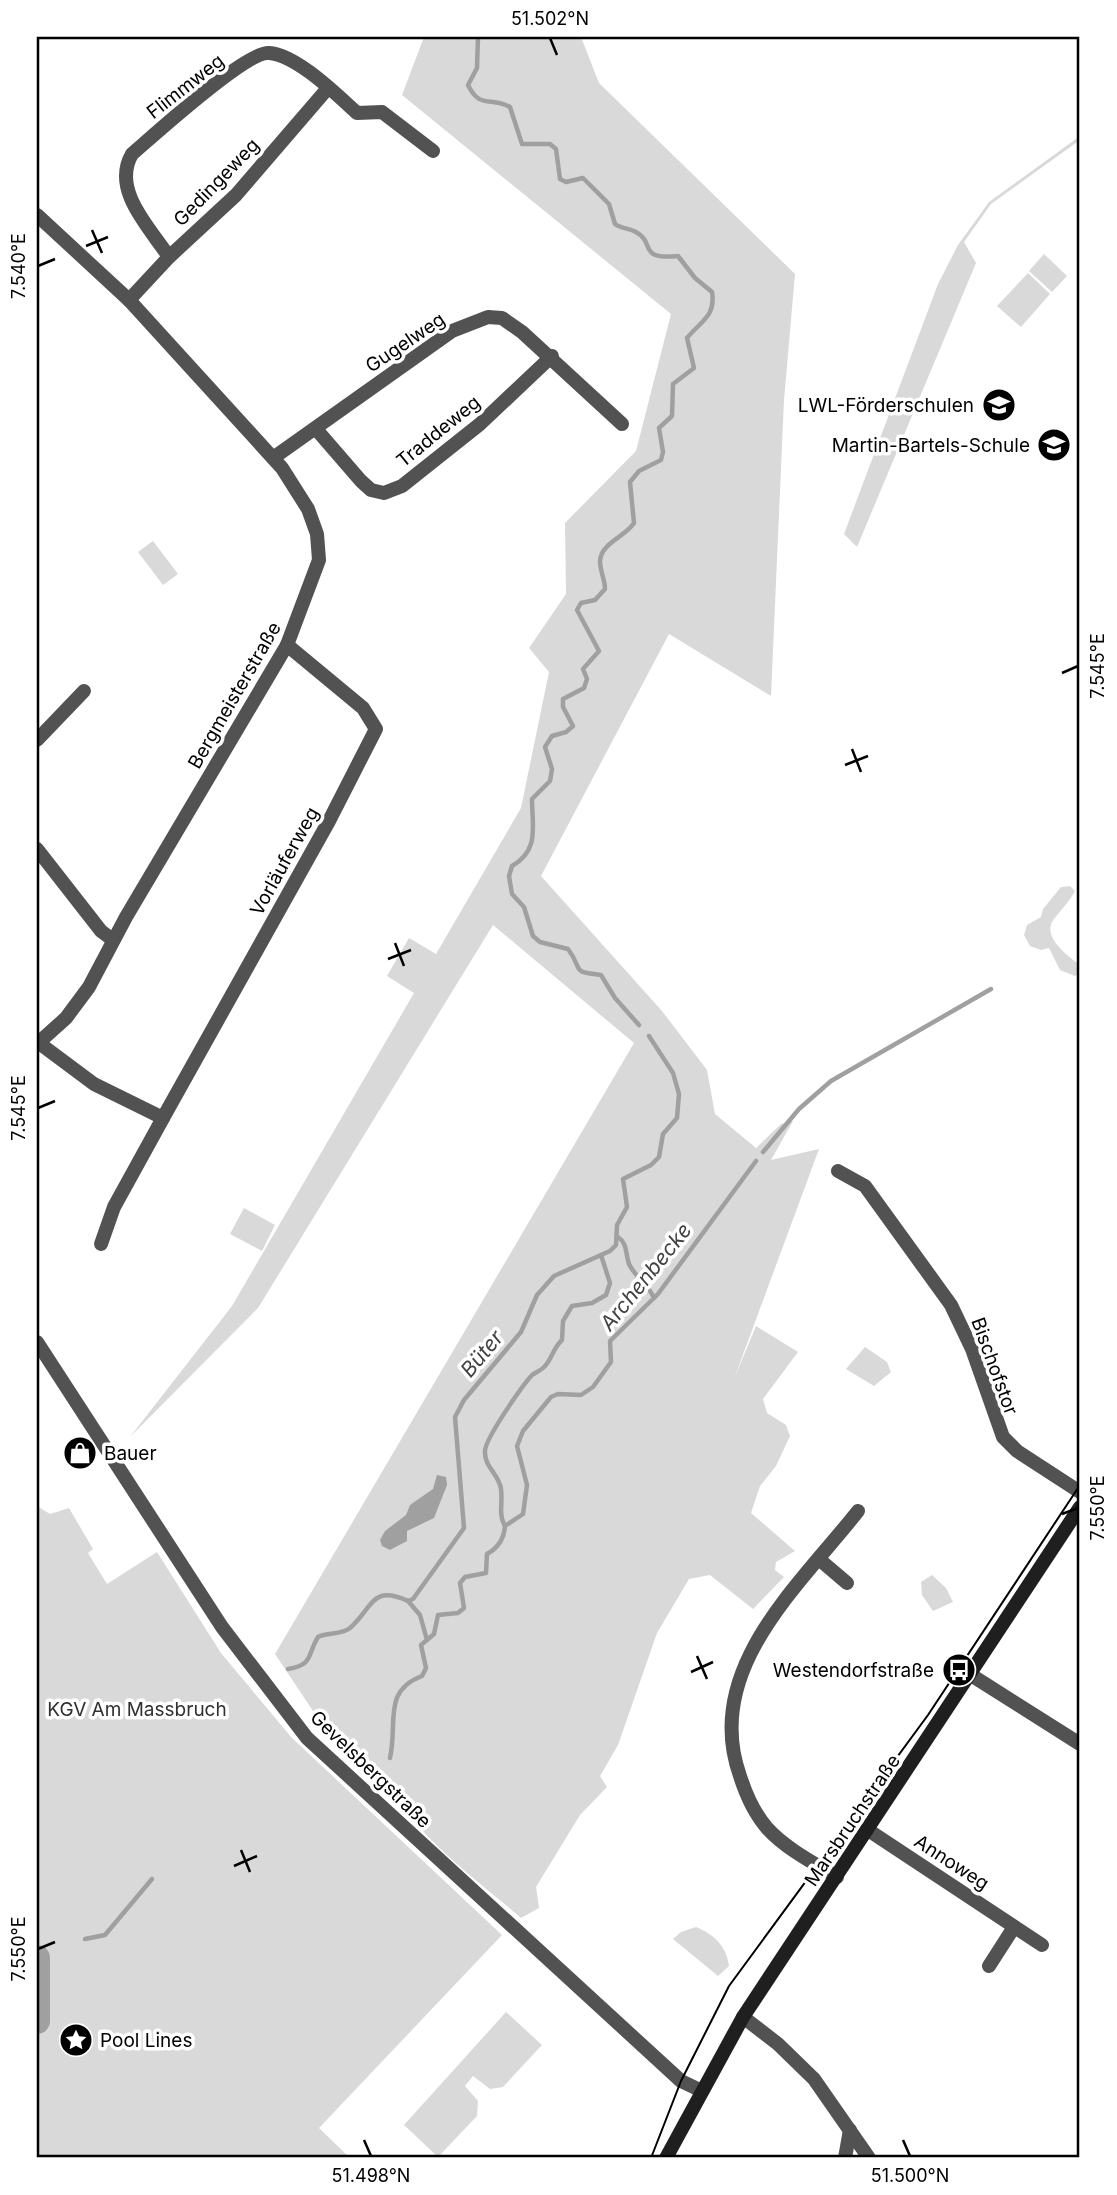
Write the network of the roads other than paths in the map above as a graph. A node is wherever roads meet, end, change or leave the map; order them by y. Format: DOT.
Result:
graph roads {
  1 [pos="328,88"];
  2 [pos="433,151"];
  3 [pos="37,215"];
  4 [pos="169,257"];
  5 [pos="130,300"];
  6 [pos="552,356"];
  7 [pos="622,424"];
  8 [pos="316,429"];
  9 [pos="273,458"];
  10 [pos="287,645"];
  11 [pos="84,691"];
  12 [pos="37,740"];
  13 [pos="38,854"];
  14 [pos="113,940"];
  15 [pos="38,1044"];
  16 [pos="163,1118"];
  17 [pos="838,1171"];
  18 [pos="101,1244"];
  19 [pos="37,1342"];
  20 [pos="1080,1492"];
  21 [pos="1080,1507"];
  22 [pos="858,1511"];
  23 [pos="820,1560"];
  24 [pos="847,1583"];
  25 [pos="971,1675"];
  26 [pos="1080,1744"];
  27 [pos="868,1830"];
  28 [pos="837,1878"];
  29 [pos="1014,1927"];
  30 [pos="1042,1945"];
  31 [pos="989,1966"];
  32 [pos="743,2017"];
  33 [pos="702,2091"];
  34 [pos="850,2130"];
  35 [pos="666,2158"];
  36 [pos="845,2158"];
  37 [pos="869,2158"];
  1 -- 2 [label="street, Flimmweg"];
  1 -- 4 [label="street, Gedingeweg"];
  1 -- 4 [label="street, Flimmweg"];
  3 -- 5 [label="street, Bergmeisterstraße"];
  4 -- 5 [label="street, Gedingeweg"];
  5 -- 9 [label="street, Bergmeisterstraße"];
  6 -- 7 [label="street, Gugelweg"];
  6 -- 8 [label="street, Gugelweg"];
  6 -- 8 [label="street, Traddeweg"];
  8 -- 9 [label="street, Gugelweg"];
  9 -- 10 [label="street, Bergmeisterstraße"];
  10 -- 14 [label="street, Bergmeisterstraße"];
  10 -- 16 [label="street, Vorläuferweg"];
  11 -- 12 [label="street"];
  13 -- 14 [label="street"];
  14 -- 15 [label="street, Bergmeisterstraße"];
  15 -- 16 [label="street"];
  16 -- 18 [label="street, Vorläuferweg"];
  17 -- 20 [label="street, Bischofstor"];
  19 -- 33 [label="street, Gevelsbergstraße"];
  21 -- 25 [label="street, Marsbruchstraße"];
  22 -- 23 [label="street"];
  23 -- 24 [label="street"];
  23 -- 28 [label="street"];
  25 -- 26 [label="street"];
  25 -- 27 [label="street, Marsbruchstraße"];
  27 -- 28 [label="street, Marsbruchstraße"];
  27 -- 29 [label="street, Annoweg"];
  28 -- 32 [label="street, Marsbruchstraße"];
  29 -- 30 [label="street, Annoweg"];
  29 -- 31 [label="street"];
  32 -- 33 [label="street, Marsbruchstraße"];
  32 -- 34 [label="street"];
  33 -- 35 [label="street, Marsbruchstraße"];
  34 -- 36 [label="street"];
  34 -- 37 [label="street"];
}
